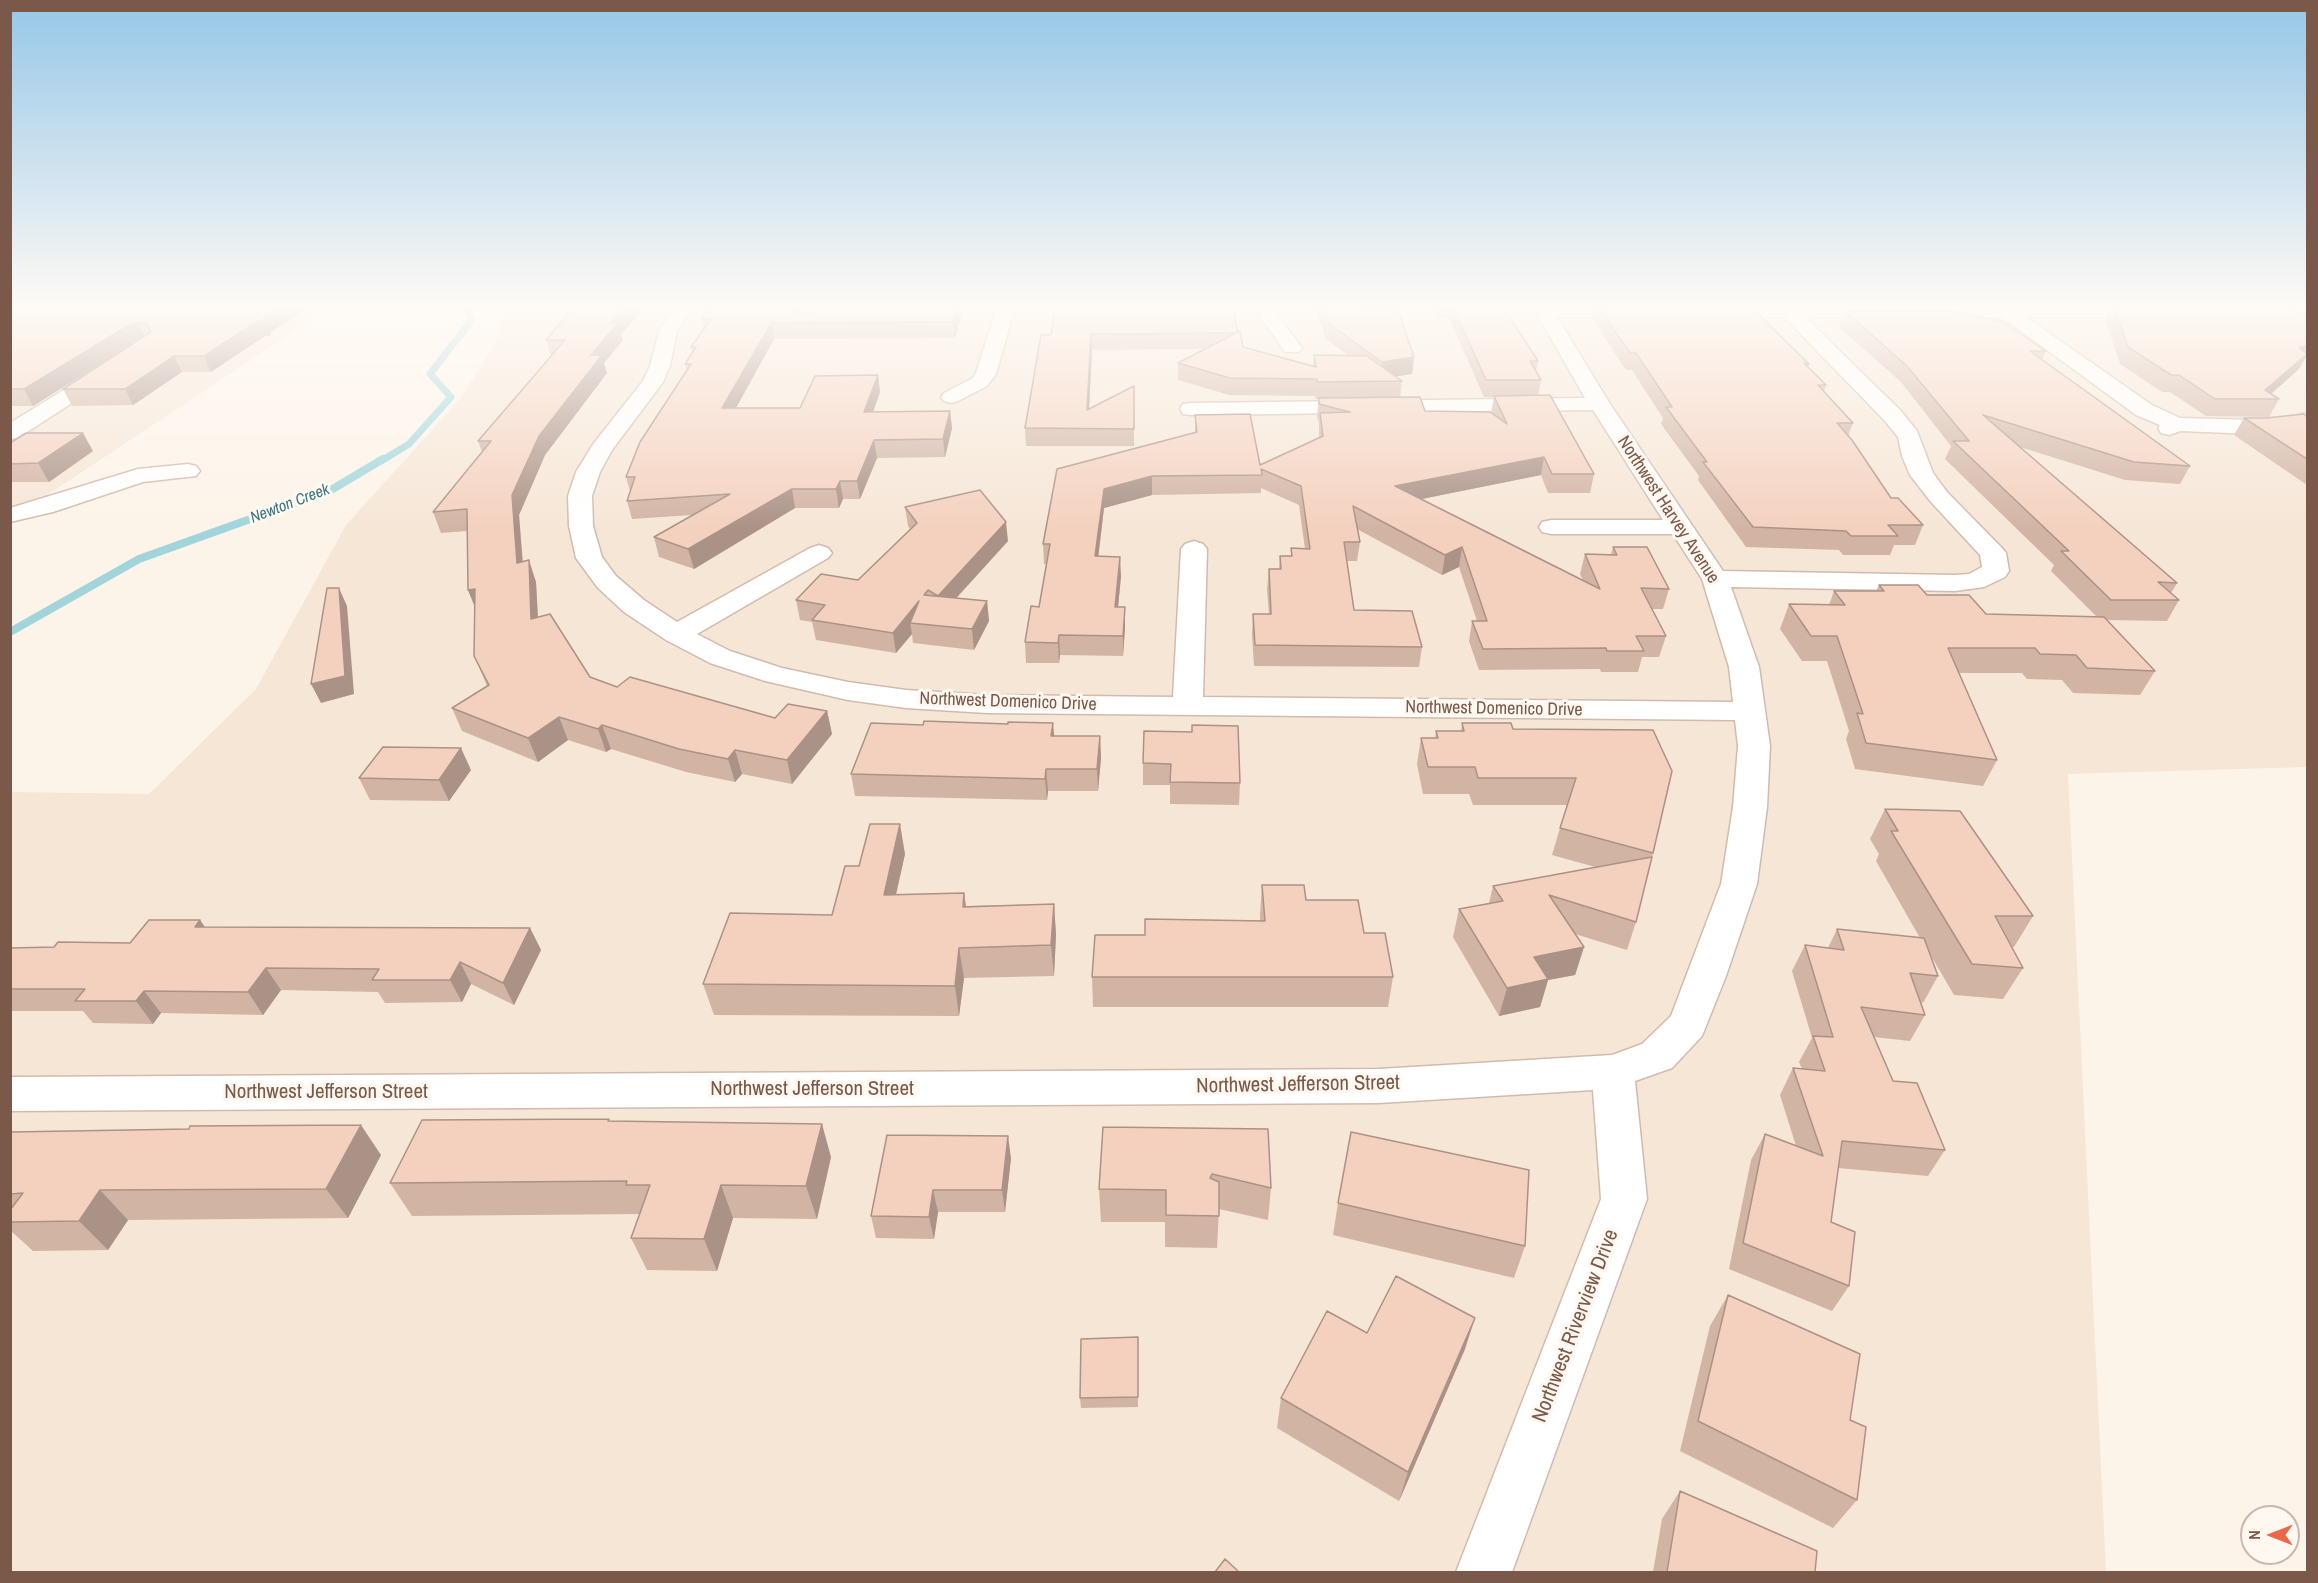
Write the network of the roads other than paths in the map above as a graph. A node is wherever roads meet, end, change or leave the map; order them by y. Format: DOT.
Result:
graph roads {
  1 [pos="93,381"];
  2 [pos="653,381"];
  3 [pos="981,381"];
  4 [pos="1585,381"];
  5 [pos="1858,381"];
  6 [pos="2103,381"];
  7 [pos="951,397"];
  8 [pos="1599,404"];
  9 [pos="1191,409"];
  10 [pos="2307,419"];
  11 [pos="10,433"];
  12 [pos="188,471"];
  13 [pos="10,515"];
  14 [pos="1551,527"];
  15 [pos="1682,527"];
  16 [pos="1194,549"];
  17 [pos="819,553"];
  18 [pos="1715,579"];
  19 [pos="676,634"];
  20 [pos="1188,705"];
  21 [pos="1750,711"];
  22 [pos="1613,1072"];
  23 [pos="10,1094"];
  24 [pos="1484,1572"];
  1 -- 11 [label="street"];
  2 -- 19 [label="street, Northwest Domenico Drive"];
  3 -- 7 [label="street"];
  4 -- 8 [label="street, Northwest Harvey Avenue"];
  5 -- 18 [label="street"];
  6 -- 10 [label="street"];
  8 -- 9 [label="street"];
  8 -- 15 [label="street, Northwest Harvey Avenue"];
  12 -- 13 [label="street"];
  14 -- 15 [label="street"];
  15 -- 18 [label="street, Northwest Harvey Avenue"];
  16 -- 20 [label="street"];
  17 -- 19 [label="street"];
  18 -- 21 [label="street, Northwest Harvey Avenue"];
  19 -- 20 [label="street, Northwest Domenico Drive"];
  20 -- 21 [label="street, Northwest Domenico Drive"];
  21 -- 22 [label="street, Northwest Harvey Avenue"];
  22 -- 23 [label="street, Northwest Jefferson Street"];
  22 -- 24 [label="street, Northwest Riverview Drive"];
}
